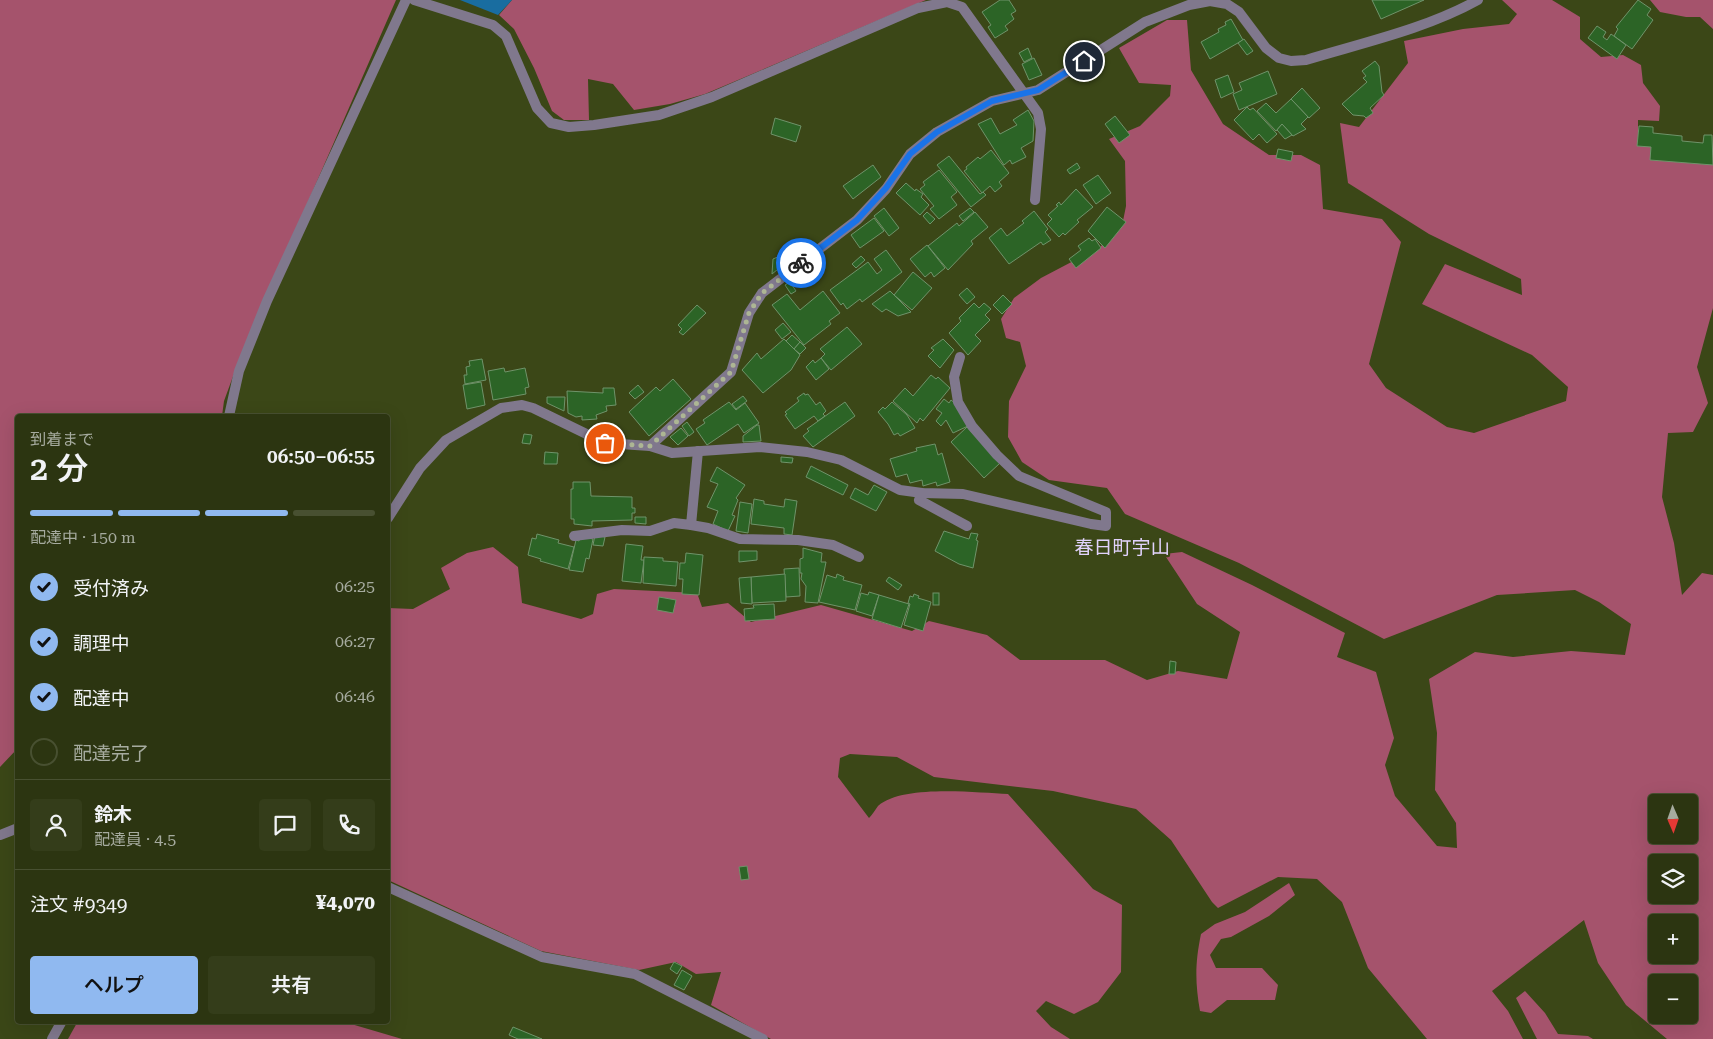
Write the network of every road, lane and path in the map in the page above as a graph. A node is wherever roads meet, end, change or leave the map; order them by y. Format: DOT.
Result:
graph roads {
  1 [pos="406,0"];
  2 [pos="414,0"];
  3 [pos="1478,0"];
  4 [pos="1023,92"];
  5 [pos="1035,200"];
  6 [pos="960,357"];
  7 [pos="229,414"];
  8 [pos="650,446"];
  9 [pos="698,451"];
  10 [pos="922,493"];
  11 [pos="390,515"];
  12 [pos="691,525"];
  13 [pos="967,526"];
  14 [pos="574,536"];
  15 [pos="859,557"];
  16 [pos="15,829"];
  17 [pos="0,835"];
  18 [pos="390,888"];
  19 [pos="60,1024"];
  20 [pos="52,1039"];
  21 [pos="763,1039"];
  1 -- 7 [label="street"];
  2 -- 4 [label="street"];
  3 -- 4 [label="street"];
  4 -- 5 [label="street"];
  4 -- 8 [label="street"];
  6 -- 10 [label="street"];
  8 -- 9 [label="street"];
  8 -- 11 [label="street"];
  9 -- 10 [label="street"];
  9 -- 12 [label="street"];
  10 -- 13 [label="street"];
  12 -- 14 [label="street"];
  12 -- 15 [label="street"];
  16 -- 17 [label="street"];
  18 -- 21 [label="street"];
  19 -- 20 [label="street"];
}
